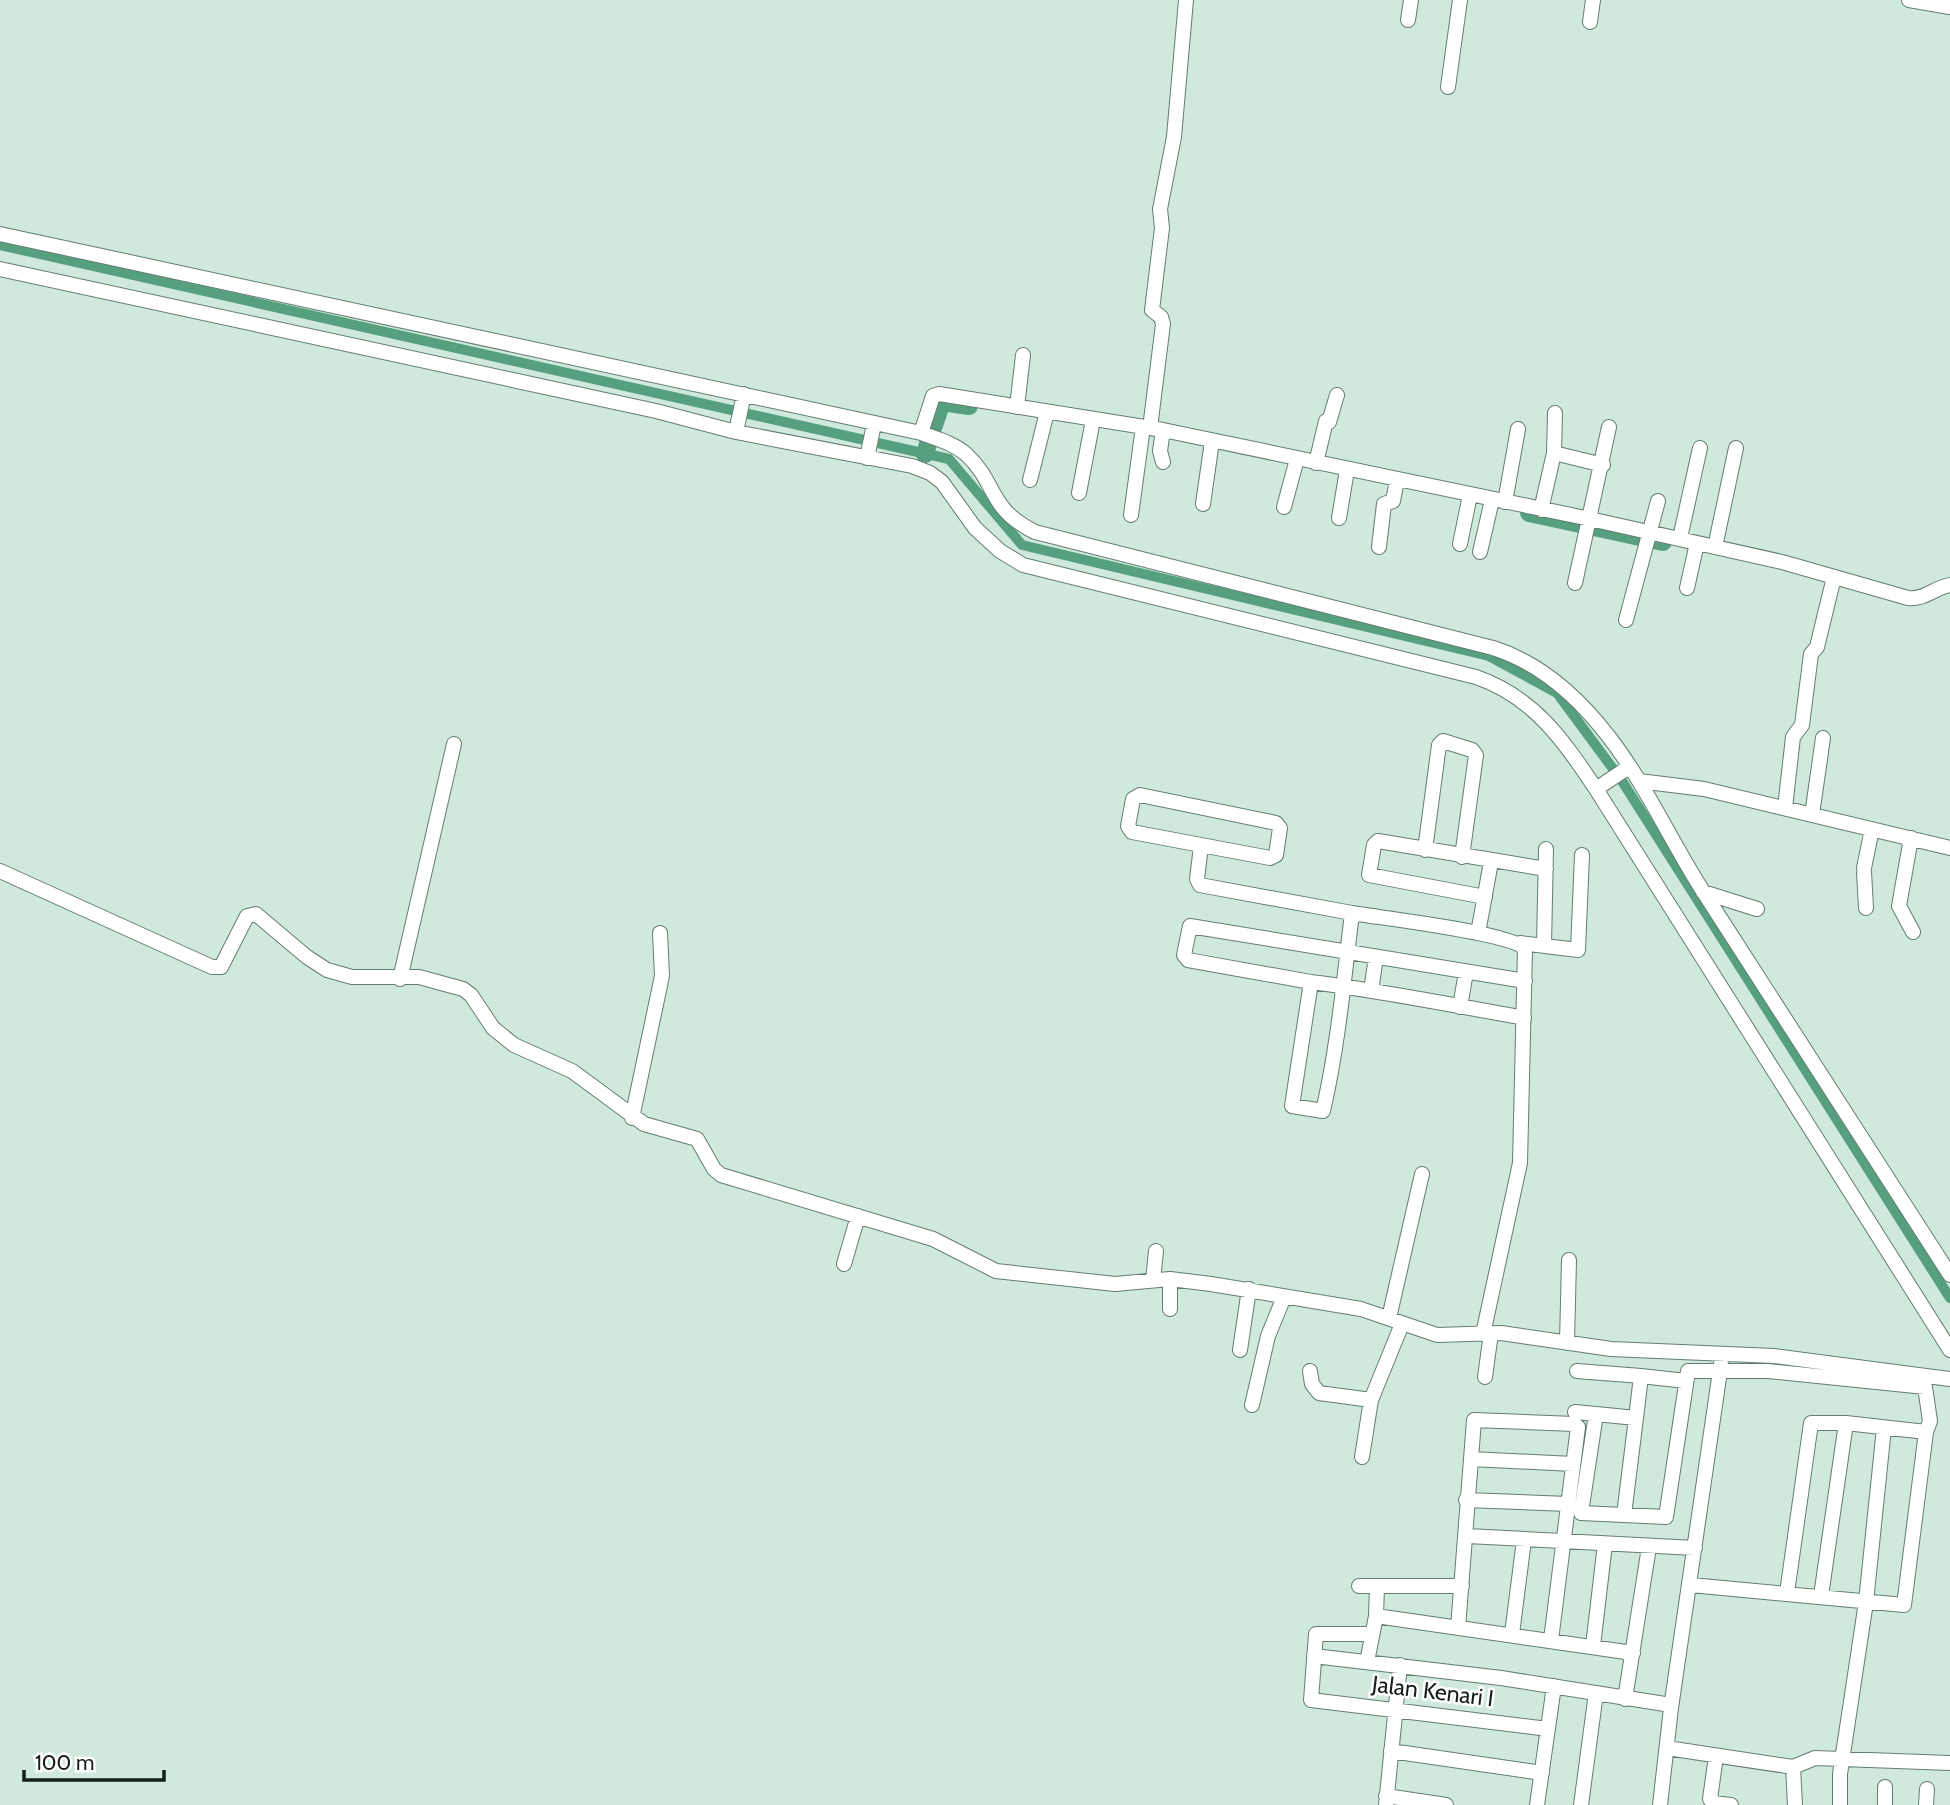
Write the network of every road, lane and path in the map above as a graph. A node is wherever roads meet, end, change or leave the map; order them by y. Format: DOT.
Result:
graph roads {
  1 [pos="1186,0"];
  2 [pos="1411,0"];
  3 [pos="1460,0"];
  4 [pos="1593,0"];
  5 [pos="1909,0"];
  6 [pos="1950,7"];
  7 [pos="1408,20"];
  8 [pos="1590,22"];
  9 [pos="1448,87"];
  10 [pos="0,234"];
  11 [pos="0,270"];
  12 [pos="1023,355"];
  13 [pos="1337,394"];
  14 [pos="744,396"];
  15 [pos="1017,407"];
  16 [pos="1555,413"];
  17 [pos="1046,416"];
  18 [pos="1092,424"];
  19 [pos="1609,427"];
  20 [pos="736,429"];
  21 [pos="873,429"];
  22 [pos="1518,429"];
  23 [pos="921,433"];
  24 [pos="1152,433"];
  25 [pos="1212,444"];
  26 [pos="1700,448"];
  27 [pos="1736,448"];
  28 [pos="1554,453"];
  29 [pos="868,454"];
  30 [pos="1163,462"];
  31 [pos="1297,462"];
  32 [pos="1316,463"];
  33 [pos="1603,465"];
  34 [pos="1346,473"];
  35 [pos="1031,480"];
  36 [pos="1397,483"];
  37 [pos="1079,493"];
  38 [pos="1469,499"];
  39 [pos="1658,501"];
  40 [pos="1203,503"];
  41 [pos="1494,503"];
  42 [pos="1284,508"];
  43 [pos="1541,510"];
  44 [pos="1131,515"];
  45 [pos="1339,518"];
  46 [pos="1589,523"];
  47 [pos="1647,537"];
  48 [pos="1680,538"];
  49 [pos="1460,544"];
  50 [pos="1379,547"];
  51 [pos="1697,547"];
  52 [pos="1716,547"];
  53 [pos="1480,552"];
  54 [pos="1575,583"];
  55 [pos="1832,584"];
  56 [pos="1950,585"];
  57 [pos="1686,588"];
  58 [pos="1626,620"];
  59 [pos="1823,738"];
  60 [pos="454,744"];
  61 [pos="1627,769"];
  62 [pos="1639,781"];
  63 [pos="1600,787"];
  64 [pos="1785,808"];
  65 [pos="1812,815"];
  66 [pos="1872,829"];
  67 [pos="1911,838"];
  68 [pos="1201,846"];
  69 [pos="1950,848"];
  70 [pos="1546,849"];
  71 [pos="1425,850"];
  72 [pos="1582,855"];
  73 [pos="1462,857"];
  74 [pos="1491,862"];
  75 [pos="1546,869"];
  76 [pos="0,871"];
  77 [pos="1703,892"];
  78 [pos="1485,897"];
  79 [pos="1866,908"];
  80 [pos="1757,909"];
  81 [pos="1352,913"];
  82 [pos="1913,932"];
  83 [pos="660,933"];
  84 [pos="1478,933"];
  85 [pos="1520,943"];
  86 [pos="1544,945"];
  87 [pos="1347,951"];
  88 [pos="1377,957"];
  89 [pos="1466,971"];
  90 [pos="400,979"];
  91 [pos="1525,981"];
  92 [pos="1311,982"];
  93 [pos="1343,986"];
  94 [pos="1371,991"];
  95 [pos="1460,1007"];
  96 [pos="1524,1018"];
  97 [pos="632,1118"];
  98 [pos="1422,1174"];
  99 [pos="858,1216"];
  100 [pos="1156,1251"];
  101 [pos="1569,1260"];
  102 [pos="844,1264"];
  103 [pos="1950,1275"];
  104 [pos="1170,1279"];
  105 [pos="1153,1280"];
  106 [pos="1249,1289"];
  107 [pos="1284,1297"];
  108 [pos="1170,1309"];
  109 [pos="1395,1321"];
  110 [pos="1487,1333"];
  111 [pos="1567,1343"];
  112 [pos="1240,1350"];
  113 [pos="1950,1350"];
  114 [pos="1722,1352"];
  115 [pos="1310,1371"];
  116 [pos="1577,1371"];
  117 [pos="1720,1371"];
  118 [pos="1641,1376"];
  119 [pos="1485,1377"];
  120 [pos="1950,1379"];
  121 [pos="1686,1381"];
  122 [pos="1925,1387"];
  123 [pos="1371,1400"];
  124 [pos="1252,1405"];
  125 [pos="1575,1412"];
  126 [pos="1596,1414"];
  127 [pos="1636,1418"];
  128 [pos="1846,1423"];
  129 [pos="1884,1428"];
  130 [pos="1926,1432"];
  131 [pos="1362,1457"];
  132 [pos="1471,1459"];
  133 [pos="1573,1464"];
  134 [pos="1466,1500"];
  135 [pos="1568,1504"];
  136 [pos="1623,1515"];
  137 [pos="1467,1536"];
  138 [pos="1524,1541"];
  139 [pos="1564,1541"];
  140 [pos="1605,1544"];
  141 [pos="1649,1547"];
  142 [pos="1695,1548"];
  143 [pos="1691,1585"];
  144 [pos="1359,1586"];
  145 [pos="1462,1586"];
  146 [pos="1377,1587"];
  147 [pos="1787,1593"];
  148 [pos="1821,1596"];
  149 [pos="1866,1602"];
  150 [pos="1376,1616"];
  151 [pos="1458,1628"];
  152 [pos="1371,1634"];
  153 [pos="1511,1634"];
  154 [pos="1551,1640"];
  155 [pos="1593,1646"];
  156 [pos="1633,1653"];
  157 [pos="1314,1657"];
  158 [pos="1367,1662"];
  159 [pos="1400,1665"];
  160 [pos="1554,1686"];
  161 [pos="1596,1693"];
  162 [pos="1625,1699"];
  163 [pos="1671,1705"];
  164 [pos="1396,1708"];
  165 [pos="1548,1729"];
  166 [pos="1667,1748"];
  167 [pos="1391,1751"];
  168 [pos="1716,1756"];
  169 [pos="1842,1759"];
  170 [pos="1950,1763"];
  171 [pos="1793,1768"];
  172 [pos="1542,1773"];
  173 [pos="1885,1787"];
  174 [pos="1927,1789"];
  175 [pos="1386,1801"];
  176 [pos="1446,1805"];
  177 [pos="1537,1805"];
  178 [pos="1581,1805"];
  179 [pos="1660,1805"];
  180 [pos="1731,1805"];
  181 [pos="1795,1805"];
  182 [pos="1840,1805"];
  183 [pos="1885,1805"];
  184 [pos="1926,1805"];
  1 -- 24 [label="street"];
  2 -- 7 [label="street"];
  3 -- 9 [label="street"];
  4 -- 8 [label="street"];
  5 -- 6 [label="street"];
  10 -- 14 [label="street"];
  11 -- 20 [label="street"];
  12 -- 15 [label="street"];
  13 -- 32 [label="street"];
  14 -- 20 [label="street"];
  14 -- 21 [label="street"];
  15 -- 17 [label="street"];
  15 -- 23 [label="street"];
  16 -- 28 [label="street"];
  17 -- 18 [label="street"];
  17 -- 35 [label="street"];
  18 -- 24 [label="street"];
  18 -- 37 [label="street"];
  19 -- 33 [label="street"];
  20 -- 29 [label="street"];
  21 -- 23 [label="street"];
  21 -- 29 [label="street"];
  22 -- 41 [label="street"];
  23 -- 61 [label="street"];
  24 -- 25 [label="street"];
  24 -- 30 [label="street"];
  24 -- 44 [label="street"];
  25 -- 31 [label="street"];
  25 -- 40 [label="street"];
  26 -- 48 [label="street"];
  27 -- 52 [label="street"];
  28 -- 33 [label="street"];
  28 -- 43 [label="street"];
  29 -- 63 [label="street"];
  31 -- 32 [label="street"];
  31 -- 42 [label="street"];
  32 -- 34 [label="street"];
  33 -- 46 [label="street"];
  34 -- 36 [label="street"];
  34 -- 45 [label="street"];
  36 -- 38 [label="street"];
  36 -- 50 [label="street"];
  38 -- 41 [label="street"];
  38 -- 49 [label="street"];
  39 -- 47 [label="street"];
  41 -- 43 [label="street"];
  41 -- 53 [label="street"];
  43 -- 46 [label="street"];
  46 -- 47 [label="street"];
  46 -- 54 [label="street"];
  47 -- 48 [label="street"];
  47 -- 58 [label="street"];
  48 -- 51 [label="street"];
  51 -- 52 [label="street"];
  51 -- 57 [label="street"];
  52 -- 55 [label="street"];
  55 -- 56 [label="street"];
  55 -- 64 [label="street"];
  59 -- 65 [label="street"];
  60 -- 90 [label="street"];
  61 -- 62 [label="street"];
  61 -- 63 [label="street"];
  62 -- 64 [label="street"];
  62 -- 77 [label="street"];
  63 -- 113 [label="street"];
  64 -- 65 [label="street"];
  65 -- 66 [label="street"];
  66 -- 67 [label="street"];
  66 -- 79 [label="street"];
  67 -- 69 [label="street"];
  67 -- 82 [label="street"];
  68 -- 68 [label="street"];
  68 -- 81 [label="street"];
  70 -- 75 [label="street"];
  71 -- 73 [label="street"];
  71 -- 73 [label="street"];
  71 -- 78 [label="street"];
  72 -- 86 [label="street"];
  73 -- 74 [label="street"];
  74 -- 75 [label="street"];
  74 -- 78 [label="street"];
  75 -- 86 [label="street"];
  76 -- 90 [label="street"];
  77 -- 80 [label="street"];
  77 -- 103 [label="street"];
  78 -- 84 [label="street"];
  81 -- 84 [label="street"];
  81 -- 87 [label="street"];
  83 -- 97 [label="street"];
  84 -- 85 [label="street"];
  85 -- 86 [label="street"];
  85 -- 91 [label="street"];
  87 -- 88 [label="street"];
  87 -- 92 [label="street"];
  87 -- 93 [label="street"];
  88 -- 89 [label="street"];
  88 -- 94 [label="street"];
  89 -- 91 [label="street"];
  89 -- 95 [label="street"];
  90 -- 97 [label="street"];
  91 -- 96 [label="street"];
  92 -- 93 [label="street"];
  92 -- 93 [label="street"];
  93 -- 94 [label="street"];
  94 -- 95 [label="street"];
  95 -- 96 [label="street"];
  96 -- 110 [label="street"];
  97 -- 99 [label="street"];
  98 -- 109 [label="street"];
  99 -- 102 [label="street"];
  99 -- 105 [label="street"];
  100 -- 105 [label="street"];
  101 -- 111 [label="street"];
  104 -- 105 [label="street"];
  104 -- 106 [label="street"];
  104 -- 108 [label="street"];
  106 -- 107 [label="street"];
  106 -- 112 [label="street"];
  107 -- 109 [label="street"];
  107 -- 124 [label="street"];
  109 -- 110 [label="street"];
  109 -- 123 [label="street"];
  110 -- 111 [label="street"];
  110 -- 119 [label="street"];
  111 -- 114 [label="street"];
  114 -- 117 [label="street"];
  114 -- 120 [label="street"];
  115 -- 123 [label="street"];
  116 -- 118 [label="street"];
  117 -- 121 [label="street"];
  117 -- 122 [label="street"];
  117 -- 142 [label="street"];
  118 -- 121 [label="street"];
  118 -- 127 [label="street"];
  120 -- 122 [label="street"];
  121 -- 136 [label="street"];
  122 -- 130 [label="street"];
  123 -- 131 [label="street"];
  125 -- 126 [label="street"];
  126 -- 127 [label="street"];
  126 -- 136 [label="street"];
  127 -- 136 [label="street"];
  128 -- 129 [label="street"];
  128 -- 147 [label="street"];
  128 -- 148 [label="street"];
  129 -- 130 [label="street"];
  129 -- 149 [label="street"];
  130 -- 149 [label="street"];
  132 -- 133 [label="street"];
  132 -- 133 [label="street"];
  132 -- 134 [label="street"];
  133 -- 135 [label="street"];
  134 -- 135 [label="street"];
  134 -- 137 [label="street"];
  135 -- 139 [label="street"];
  137 -- 138 [label="street"];
  137 -- 145 [label="street"];
  138 -- 139 [label="street"];
  138 -- 153 [label="street"];
  139 -- 140 [label="street"];
  139 -- 154 [label="street"];
  140 -- 141 [label="street"];
  140 -- 155 [label="street"];
  141 -- 142 [label="street"];
  141 -- 156 [label="street"];
  142 -- 143 [label="street"];
  143 -- 147 [label="street"];
  143 -- 163 [label="street"];
  144 -- 146 [label="street"];
  145 -- 146 [label="street"];
  145 -- 151 [label="street"];
  146 -- 150 [label="street"];
  147 -- 148 [label="street"];
  148 -- 149 [label="street"];
  149 -- 169 [label="street"];
  150 -- 151 [label="street"];
  150 -- 152 [label="street"];
  151 -- 153 [label="street"];
  152 -- 157 [label="street"];
  152 -- 158 [label="street"];
  153 -- 154 [label="street"];
  154 -- 155 [label="street"];
  155 -- 156 [label="street"];
  156 -- 162 [label="street"];
  157 -- 158 [label="street"];
  157 -- 164 [label="street, Jalan Kenari I"];
  158 -- 159 [label="street"];
  159 -- 160 [label="street"];
  159 -- 164 [label="street"];
  160 -- 161 [label="street"];
  160 -- 165 [label="street"];
  161 -- 162 [label="street"];
  161 -- 178 [label="street"];
  162 -- 163 [label="street"];
  163 -- 166 [label="street"];
  164 -- 165 [label="street, Jalan Kenari I"];
  164 -- 167 [label="street"];
  165 -- 172 [label="street"];
  166 -- 168 [label="street"];
  166 -- 179 [label="street"];
  167 -- 172 [label="street"];
  167 -- 175 [label="street"];
  168 -- 171 [label="street"];
  168 -- 180 [label="street"];
  169 -- 170 [label="street"];
  169 -- 171 [label="street"];
  169 -- 182 [label="street"];
  171 -- 181 [label="street"];
  172 -- 177 [label="street"];
  173 -- 183 [label="street"];
  174 -- 184 [label="street"];
  175 -- 176 [label="street"];
}
